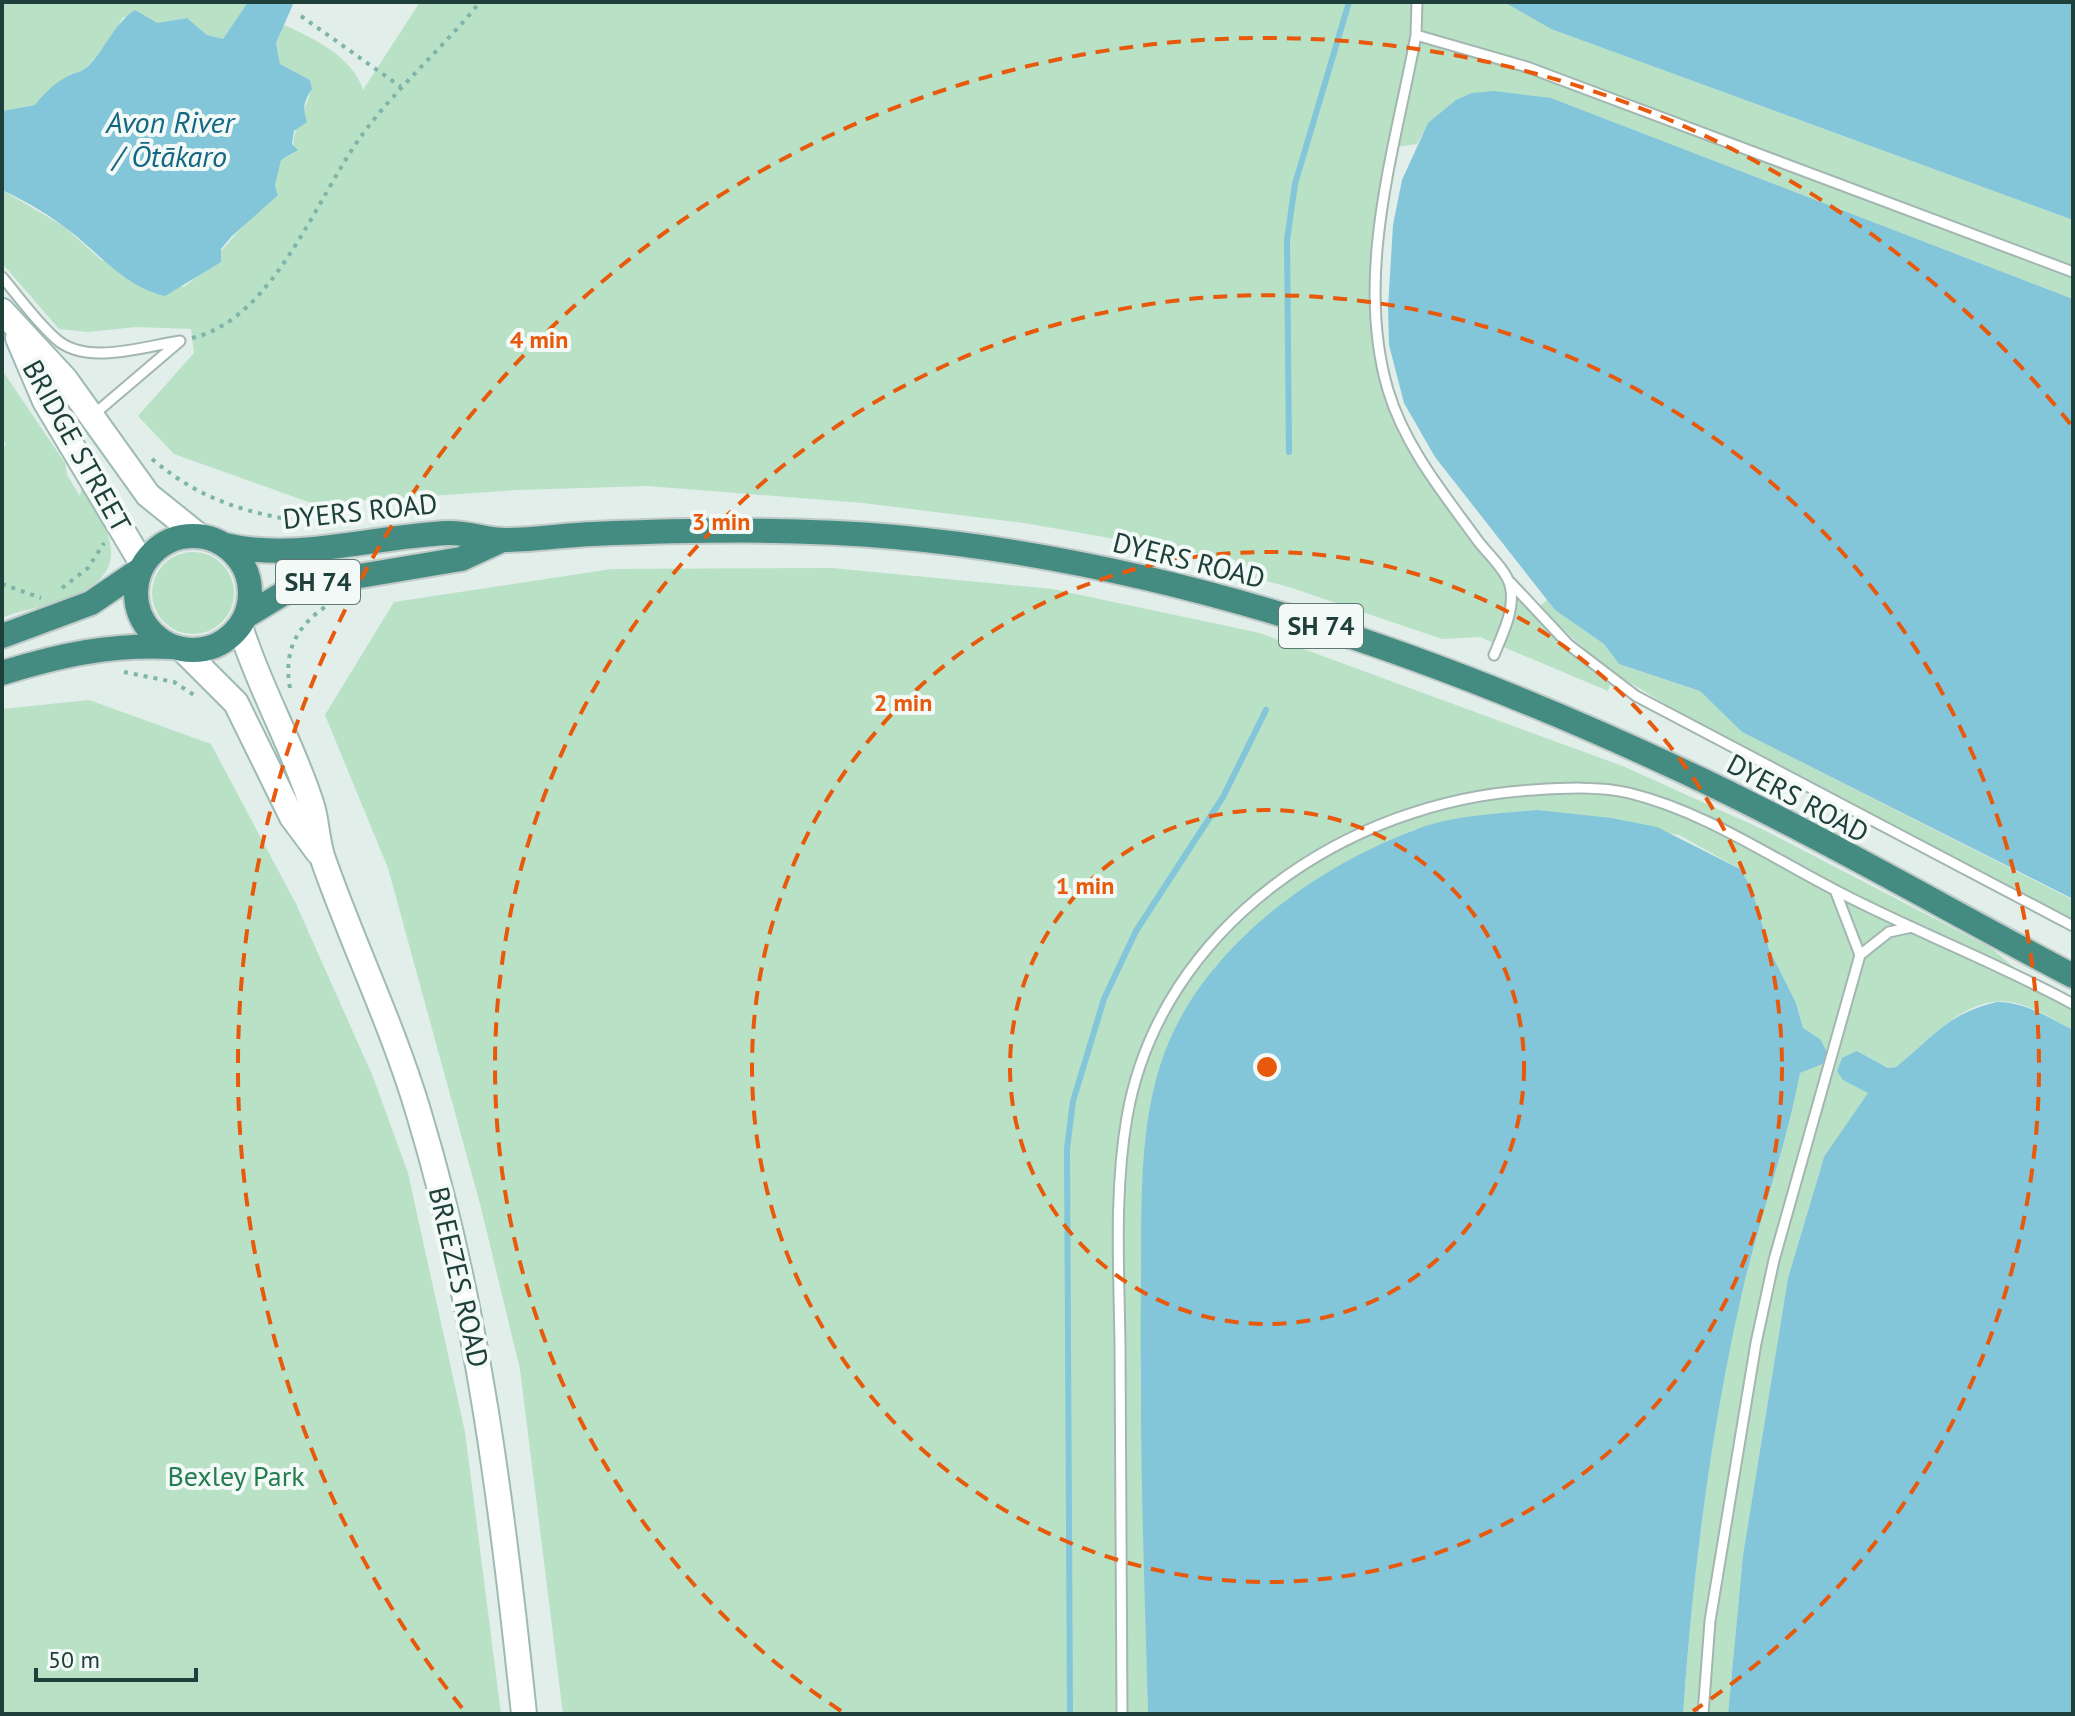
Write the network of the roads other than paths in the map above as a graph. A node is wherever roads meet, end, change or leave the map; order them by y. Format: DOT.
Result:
graph roads {
  1 [pos="1417,2"];
  2 [pos="1416,35"];
  3 [pos="2073,272"];
  4 [pos="2,277"];
  5 [pos="7,318"];
  6 [pos="92,416"];
  7 [pos="199,536"];
  8 [pos="500,541"];
  9 [pos="225,545"];
  10 [pos="142,567"];
  11 [pos="1509,582"];
  12 [pos="243,621"];
  13 [pos="2,636"];
  14 [pos="177,648"];
  15 [pos="1494,655"];
  16 [pos="2,673"];
  17 [pos="321,857"];
  18 [pos="1835,890"];
  19 [pos="2073,926"];
  20 [pos="1913,927"];
  21 [pos="1860,955"];
  22 [pos="2073,976"];
  23 [pos="2073,1004"];
  24 [pos="524,1714"];
  25 [pos="1122,1714"];
  26 [pos="1703,1714"];
  1 -- 2 [label="lane"];
  2 -- 3 [label="lane"];
  2 -- 11 [label="lane"];
  4 -- 6 [label="lane"];
  5 -- 6 [label="main road, BRIDGE STREET"];
  5 -- 10 [label="main road, BRIDGE STREET"];
  6 -- 7 [label="main road, BRIDGE STREET"];
  7 -- 9 [label="highway, SH 74"];
  7 -- 10 [label="highway"];
  8 -- 9 [label="highway, DYERS ROAD / SH 74"];
  8 -- 12 [label="highway, DYERS ROAD / SH 74"];
  8 -- 22 [label="highway, DYERS ROAD / SH 74"];
  9 -- 12 [label="highway, SH 74"];
  10 -- 13 [label="highway"];
  10 -- 14 [label="highway"];
  11 -- 15 [label="lane"];
  11 -- 19 [label="lane"];
  12 -- 14 [label="highway, SH 74"];
  12 -- 17 [label="main road, BREEZES ROAD"];
  14 -- 16 [label="highway, SH 74"];
  14 -- 17 [label="main road, BREEZES ROAD"];
  17 -- 24 [label="main road, BREEZES ROAD"];
  18 -- 20 [label="lane"];
  18 -- 21 [label="lane"];
  18 -- 25 [label="lane"];
  20 -- 21 [label="lane"];
  20 -- 23 [label="lane"];
  21 -- 26 [label="lane"];
}
